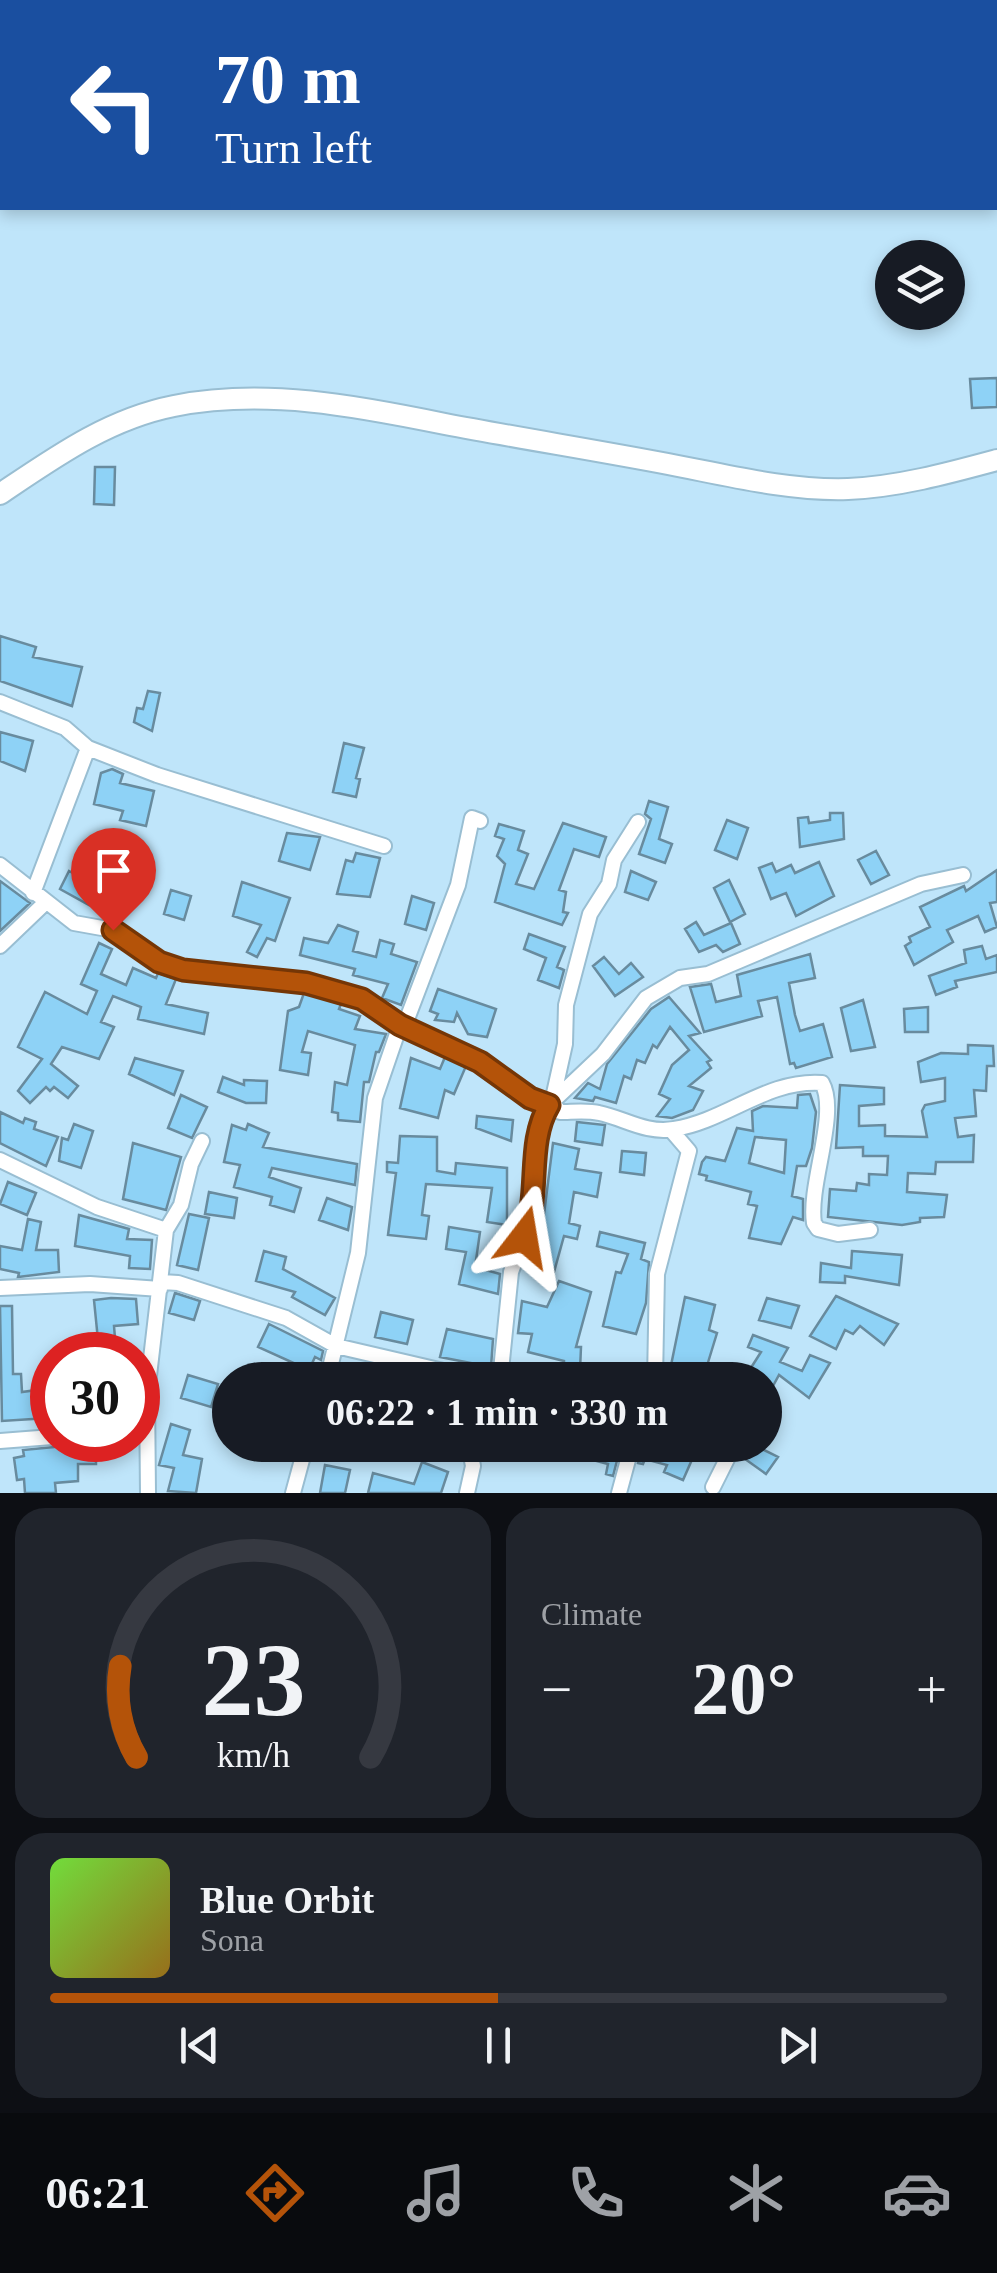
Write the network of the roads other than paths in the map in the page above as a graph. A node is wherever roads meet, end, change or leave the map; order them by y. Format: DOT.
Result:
graph roads {
  1 [pos="997,460"];
  2 [pos="0,494"];
  3 [pos="0,702"];
  4 [pos="88,748"];
  5 [pos="480,821"];
  6 [pos="638,822"];
  7 [pos="384,846"];
  8 [pos="0,865"];
  9 [pos="962,875"];
  10 [pos="40,897"];
  11 [pos="0,946"];
  12 [pos="402,1026"];
  13 [pos="551,1103"];
  14 [pos="671,1130"];
  15 [pos="202,1141"];
  16 [pos="0,1160"];
  17 [pos="166,1230"];
  18 [pos="870,1230"];
  19 [pos="161,1285"];
  20 [pos="0,1288"];
  21 [pos="154,1332"];
  22 [pos="336,1346"];
  23 [pos="332,1362"];
  24 [pos="396,1362"];
  25 [pos="502,1362"];
  26 [pos="655,1362"];
  27 [pos="30,1439"];
  28 [pos="0,1441"];
  29 [pos="145,1462"];
  30 [pos="302,1462"];
  31 [pos="472,1462"];
  32 [pos="627,1462"];
  33 [pos="725,1462"];
  34 [pos="713,1486"];
  35 [pos="148,1493"];
  36 [pos="294,1493"];
  37 [pos="467,1493"];
  38 [pos="619,1493"];
  1 -- 2 [label="street"];
  3 -- 4 [label="street"];
  4 -- 7 [label="street"];
  4 -- 10 [label="street"];
  5 -- 12 [label="street"];
  6 -- 13 [label="street"];
  8 -- 10 [label="street"];
  9 -- 13 [label="street"];
  10 -- 11 [label="street"];
  10 -- 12 [label="street"];
  12 -- 13 [label="street"];
  12 -- 22 [label="street"];
  13 -- 14 [label="street"];
  13 -- 25 [label="street"];
  14 -- 18 [label="street"];
  14 -- 26 [label="street"];
  15 -- 17 [label="street"];
  16 -- 17 [label="street"];
  17 -- 19 [label="street"];
  19 -- 20 [label="street"];
  19 -- 21 [label="street"];
  19 -- 22 [label="street"];
  22 -- 23 [label="street"];
  22 -- 24 [label="street"];
  27 -- 28 [label="street"];
  29 -- 35 [label="street"];
  30 -- 36 [label="street"];
  31 -- 37 [label="street"];
  32 -- 38 [label="street"];
  33 -- 34 [label="street"];
}
